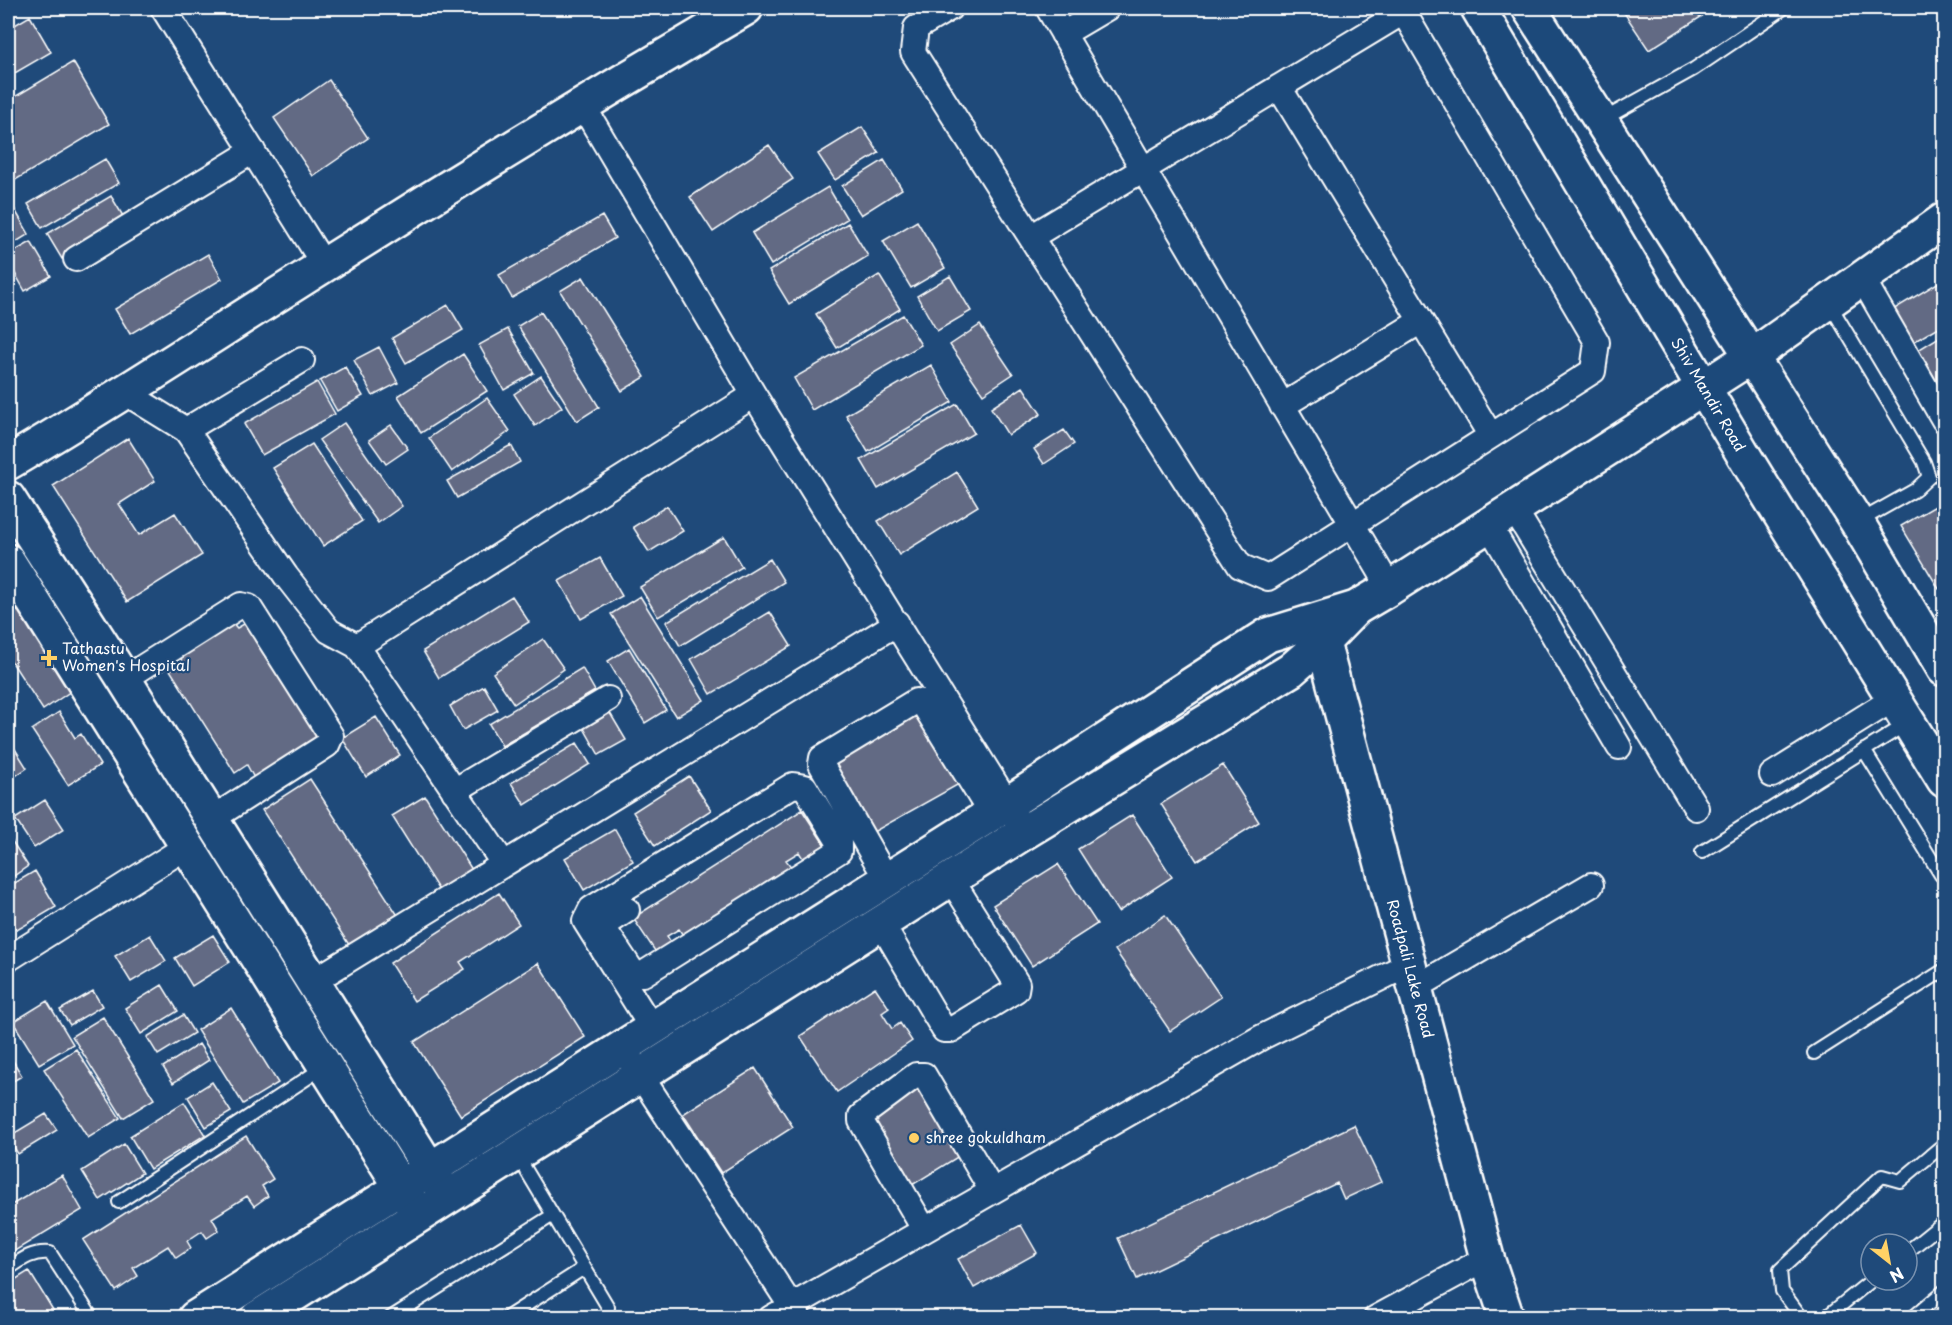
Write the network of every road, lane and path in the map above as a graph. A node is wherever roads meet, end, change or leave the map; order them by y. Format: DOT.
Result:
graph roads {
  1 [pos="163,8"];
  2 [pos="746,8"];
  3 [pos="950,8"];
  4 [pos="1048,8"];
  5 [pos="1107,8"];
  6 [pos="1478,8"];
  7 [pos="1529,8"];
  8 [pos="1784,8"];
  9 [pos="1405,9"];
  10 [pos="1063,34"];
  11 [pos="1279,87"];
  12 [pos="582,104"];
  13 [pos="1601,120"];
  14 [pos="253,151"];
  15 [pos="1143,169"];
  16 [pos="1941,230"];
  17 [pos="1030,237"];
  18 [pos="76,259"];
  19 [pos="324,265"];
  20 [pos="1862,278"];
  21 [pos="1828,302"];
  22 [pos="1421,321"];
  23 [pos="1751,357"];
  24 [pos="302,360"];
  25 [pos="1704,387"];
  26 [pos="126,393"];
  27 [pos="754,395"];
  28 [pos="1282,406"];
  29 [pos="1944,420"];
  30 [pos="186,430"];
  31 [pos="1491,436"];
  32 [pos="8,463"];
  33 [pos="8,498"];
  34 [pos="1501,517"];
  35 [pos="1857,522"];
  36 [pos="1352,524"];
  37 [pos="8,561"];
  38 [pos="1390,588"];
  39 [pos="897,623"];
  40 [pos="1320,631"];
  41 [pos="357,646"];
  42 [pos="1944,669"];
  43 [pos="124,679"];
  44 [pos="608,699"];
  45 [pos="1902,710"];
  46 [pos="1619,747"];
  47 [pos="1864,750"];
  48 [pos="1772,775"];
  49 [pos="1944,780"];
  50 [pos="454,791"];
  51 [pos="1696,808"];
  52 [pos="999,809"];
  53 [pos="210,820"];
  54 [pos="1025,832"];
  55 [pos="186,847"];
  56 [pos="1702,852"];
  57 [pos="503,862"];
  58 [pos="1941,875"];
  59 [pos="951,879"];
  60 [pos="887,880"];
  61 [pos="1591,885"];
  62 [pos="627,910"];
  63 [pos="881,923"];
  64 [pos="8,959"];
  65 [pos="1944,970"];
  66 [pos="1412,976"];
  67 [pos="312,982"];
  68 [pos="652,1028"];
  69 [pos="622,1047"];
  70 [pos="1814,1053"];
  71 [pos="325,1066"];
  72 [pos="640,1075"];
  73 [pos="1944,1144"];
  74 [pos="516,1154"];
  75 [pos="430,1169"];
  76 [pos="401,1187"];
  77 [pos="992,1191"];
  78 [pos="447,1197"];
  79 [pos="119,1202"];
  80 [pos="419,1215"];
  81 [pos="553,1215"];
  82 [pos="1944,1222"];
  83 [pos="924,1229"];
  84 [pos="1919,1242"];
  85 [pos="1487,1258"];
  86 [pos="584,1268"];
  87 [pos="8,1269"];
  88 [pos="1859,1290"];
  89 [pos="1944,1291"];
  90 [pos="795,1311"];
  91 [pos="92,1317"];
  92 [pos="195,1317"];
  93 [pos="257,1317"];
  94 [pos="390,1317"];
  95 [pos="506,1317"];
  96 [pos="607,1317"];
  97 [pos="771,1317"];
  98 [pos="1376,1317"];
  99 [pos="1507,1317"];
  100 [pos="1803,1317"];
  101 [pos="1825,1317"];
  102 [pos="1912,1317"];
  1 -- 14 [label="street"];
  2 -- 12 [label="street"];
  3 -- 17 [label="street"];
  4 -- 10 [label="street"];
  5 -- 10 [label="street"];
  6 -- 25 [label="street, Shiv Mandir Road"];
  7 -- 13 [label="street"];
  8 -- 13 [label="lane"];
  9 -- 11 [label="street"];
  9 -- 31 [label="street"];
  10 -- 15 [label="street"];
  11 -- 15 [label="street"];
  11 -- 22 [label="street"];
  12 -- 19 [label="street"];
  12 -- 27 [label="street"];
  13 -- 23 [label="street"];
  14 -- 18 [label="street"];
  14 -- 19 [label="street"];
  15 -- 17 [label="street"];
  15 -- 28 [label="street"];
  16 -- 20 [label="street"];
  17 -- 36 [label="street"];
  19 -- 26 [label="street"];
  20 -- 21 [label="street"];
  20 -- 29 [label="street"];
  21 -- 23 [label="street"];
  21 -- 35 [label="lane"];
  22 -- 28 [label="street"];
  22 -- 31 [label="street"];
  23 -- 25 [label="street"];
  23 -- 35 [label="street"];
  24 -- 30 [label="street"];
  25 -- 34 [label="street"];
  25 -- 45 [label="street, Shiv Mandir Road"];
  26 -- 30 [label="street"];
  26 -- 32 [label="street"];
  27 -- 39 [label="street"];
  27 -- 41 [label="street"];
  28 -- 36 [label="street"];
  30 -- 41 [label="street"];
  31 -- 36 [label="street"];
  33 -- 43 [label="street"];
  34 -- 38 [label="street"];
  34 -- 46 [label="street"];
  34 -- 51 [label="street"];
  35 -- 42 [label="street"];
  36 -- 38 [label="street"];
  37 -- 55 [label="street"];
  38 -- 40 [label="street"];
  39 -- 52 [label="street"];
  39 -- 57 [label="street"];
  40 -- 52 [label="street"];
  40 -- 54 [label="street"];
  40 -- 66 [label="street, Roadpali Lake Road"];
  41 -- 50 [label="street"];
  43 -- 53 [label="street"];
  43 -- 53 [label="street"];
  44 -- 50 [label="street"];
  45 -- 47 [label="lane"];
  45 -- 48 [label="street"];
  45 -- 49 [label="street, Shiv Mandir Road"];
  47 -- 56 [label="lane"];
  47 -- 58 [label="lane"];
  50 -- 57 [label="street"];
  52 -- 54 [label="street"];
  52 -- 60 [label="street"];
  52 -- 60 [label="street"];
  53 -- 67 [label="street"];
  54 -- 59 [label="street"];
  55 -- 64 [label="street"];
  55 -- 71 [label="street"];
  57 -- 67 [label="street"];
  59 -- 63 [label="street"];
  59 -- 63 [label="street"];
  60 -- 68 [label="street"];
  61 -- 66 [label="street"];
  62 -- 68 [label="street"];
  63 -- 72 [label="street"];
  65 -- 70 [label="lane"];
  66 -- 77 [label="street"];
  66 -- 85 [label="street, Roadpali Lake Road"];
  67 -- 75 [label="street"];
  68 -- 69 [label="street"];
  69 -- 72 [label="street"];
  69 -- 75 [label="street"];
  71 -- 76 [label="street"];
  71 -- 79 [label="lane"];
  72 -- 74 [label="street"];
  72 -- 90 [label="street"];
  73 -- 100 [label="lane"];
  74 -- 78 [label="street"];
  74 -- 81 [label="lane"];
  75 -- 76 [label="street"];
  75 -- 78 [label="street"];
  76 -- 80 [label="street"];
  76 -- 92 [label="street"];
  77 -- 83 [label="street"];
  77 -- 83 [label="street"];
  78 -- 80 [label="street"];
  80 -- 93 [label="street"];
  81 -- 86 [label="lane"];
  81 -- 94 [label="lane"];
  82 -- 84 [label="lane"];
  83 -- 90 [label="street"];
  85 -- 98 [label="street"];
  85 -- 99 [label="street, Roadpali Lake Road"];
  86 -- 95 [label="lane"];
  86 -- 96 [label="lane"];
  87 -- 91 [label="lane"];
  88 -- 101 [label="lane"];
  89 -- 102 [label="lane"];
  90 -- 97 [label="street"];
}
